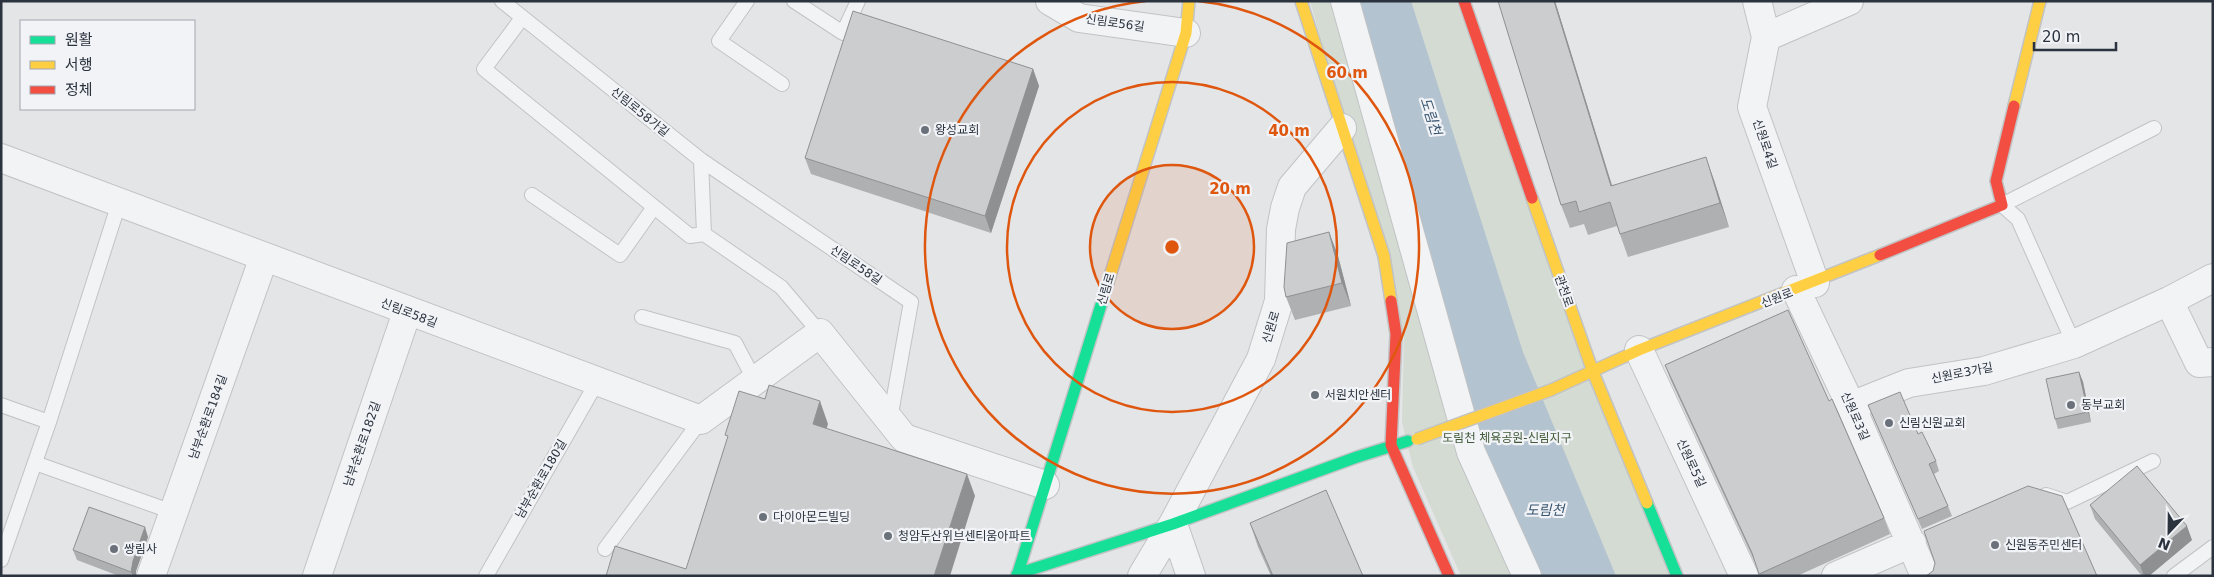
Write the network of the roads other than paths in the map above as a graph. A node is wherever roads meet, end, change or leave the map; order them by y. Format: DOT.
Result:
graph roads {
  1 [pos="502,1"];
  2 [pos="747,1"];
  3 [pos="794,1"];
  4 [pos="858,1"];
  5 [pos="1050,1"];
  6 [pos="1190,1"];
  7 [pos="1301,1"];
  8 [pos="1345,1"];
  9 [pos="1464,1"];
  10 [pos="1757,1"];
  11 [pos="1848,1"];
  12 [pos="2040,1"];
  13 [pos="522,18"];
  14 [pos="1186,33"];
  15 [pos="1766,37"];
  16 [pos="782,84"];
  17 [pos="1342,128"];
  18 [pos="2154,128"];
  19 [pos="1,158"];
  20 [pos="701,160"];
  21 [pos="532,195"];
  22 [pos="119,203"];
  23 [pos="2002,205"];
  24 [pos="654,207"];
  25 [pos="704,234"];
  26 [pos="264,258"];
  27 [pos="2213,278"];
  28 [pos="1805,287"];
  29 [pos="2169,301"];
  30 [pos="407,312"];
  31 [pos="642,317"];
  32 [pos="820,333"];
  33 [pos="2074,344"];
  34 [pos="1639,350"];
  35 [pos="2213,362"];
  36 [pos="1593,372"];
  37 [pos="755,381"];
  38 [pos="597,382"];
  39 [pos="1,405"];
  40 [pos="1851,406"];
  41 [pos="701,420"];
  42 [pos="890,420"];
  43 [pos="49,422"];
  44 [pos="1391,445"];
  45 [pos="2153,461"];
  46 [pos="34,463"];
  47 [pos="1045,485"];
  48 [pos="2033,491"];
  49 [pos="174,512"];
  50 [pos="1173,524"];
  51 [pos="1920,539"];
  52 [pos="2213,547"];
  53 [pos="605,549"];
  54 [pos="1,560"];
  55 [pos="1017,575"];
  56 [pos="151,576"];
  57 [pos="318,576"];
  58 [pos="486,576"];
  59 [pos="1142,576"];
  60 [pos="1191,576"];
  61 [pos="1449,576"];
  62 [pos="1527,576"];
  63 [pos="1677,576"];
  64 [pos="1744,576"];
  65 [pos="1836,576"];
  66 [pos="1925,576"];
  67 [pos="2174,576"];
  1 -- 13 [label="lane, 신림로58가길"];
  2 -- 16 [label="lane"];
  3 -- 4 [label="lane"];
  5 -- 14 [label="street, 신림로56길"];
  6 -- 14 [label="main road, 신림로"];
  7 -- 17 [label="main road"];
  8 -- 62 [label="street"];
  9 -- 36 [label="main road, 관천로"];
  10 -- 15 [label="street, 신원로4길"];
  11 -- 15 [label="street"];
  12 -- 23 [label="main road"];
  13 -- 20 [label="lane, 신림로58가길"];
  13 -- 24 [label="lane"];
  14 -- 47 [label="main road, 신림로"];
  15 -- 28 [label="street, 신원로4길"];
  17 -- 44 [label="main road"];
  17 -- 50 [label="street, 신원로"];
  18 -- 23 [label="lane, 신원로"];
  19 -- 22 [label="street, 신림로58길"];
  20 -- 25 [label="lane"];
  20 -- 42 [label="lane, 신림로58길"];
  21 -- 24 [label="lane"];
  22 -- 26 [label="street, 신림로58길"];
  22 -- 43 [label="lane"];
  23 -- 28 [label="main road, 신원로"];
  23 -- 33 [label="lane"];
  24 -- 25 [label="lane"];
  25 -- 32 [label="lane"];
  26 -- 30 [label="street, 신림로58길"];
  26 -- 49 [label="street, 남부순환로184길"];
  27 -- 29 [label="street, 신원로3가길"];
  28 -- 34 [label="main road, 신원로"];
  28 -- 40 [label="street, 신원로3길"];
  29 -- 33 [label="street, 신원로3가길"];
  29 -- 35 [label="street"];
  30 -- 38 [label="street, 신림로58길"];
  30 -- 57 [label="street, 남부순환로182길"];
  31 -- 37 [label="lane"];
  32 -- 37 [label="street"];
  32 -- 42 [label="street"];
  33 -- 40 [label="street, 신원로3가길"];
  34 -- 36 [label="main road, 신원로"];
  34 -- 64 [label="street, 신원로5길"];
  36 -- 44 [label="main road, 신원로, bridge"];
  36 -- 63 [label="main road, 관천로"];
  37 -- 41 [label="street"];
  38 -- 41 [label="street, 신림로58길"];
  38 -- 58 [label="lane, 남부순환로180길"];
  39 -- 43 [label="lane"];
  40 -- 51 [label="street, 신원로3길"];
  41 -- 53 [label="lane"];
  42 -- 47 [label="street"];
  43 -- 46 [label="lane"];
  44 -- 50 [label="main road"];
  44 -- 61 [label="main road"];
  45 -- 48 [label="lane"];
  46 -- 49 [label="lane"];
  46 -- 54 [label="lane"];
  47 -- 55 [label="main road, 신림로"];
  49 -- 56 [label="street, 남부순환로184길"];
  50 -- 55 [label="main road"];
  50 -- 59 [label="street, 신원로"];
  50 -- 60 [label="street"];
  51 -- 65 [label="street"];
  51 -- 66 [label="street, 신원로3길"];
  52 -- 67 [label="lane"];
}
